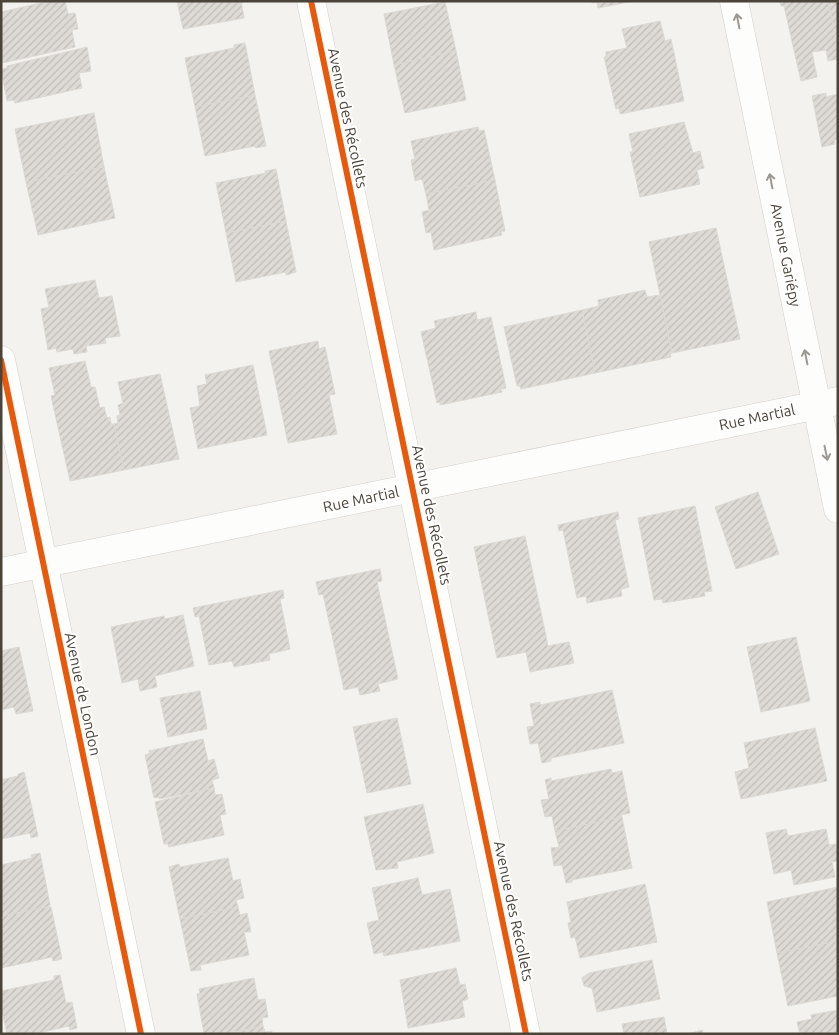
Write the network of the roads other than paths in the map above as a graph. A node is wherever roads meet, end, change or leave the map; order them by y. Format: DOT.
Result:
graph roads {
  1 [pos="311,1"];
  2 [pos="734,1"];
  3 [pos="1,360"];
  4 [pos="827,403"];
  5 [pos="413,488"];
  6 [pos="838,509"];
  7 [pos="44,564"];
  8 [pos="1,572"];
  9 [pos="141,1034"];
  10 [pos="526,1034"];
  1 -- 5 [label="street, Avenue des Récollets"];
  4 -- 2 [label="street, Avenue Gariépy, one-way"];
  3 -- 7 [label="street, Avenue de London"];
  4 -- 5 [label="street, Rue Martial"];
  4 -- 6 [label="street, Avenue Gariépy, one-way"];
  5 -- 7 [label="street, Rue Martial"];
  5 -- 10 [label="street, Avenue des Récollets"];
  7 -- 8 [label="street, Rue Martial"];
  7 -- 9 [label="street, Avenue de London"];
}
